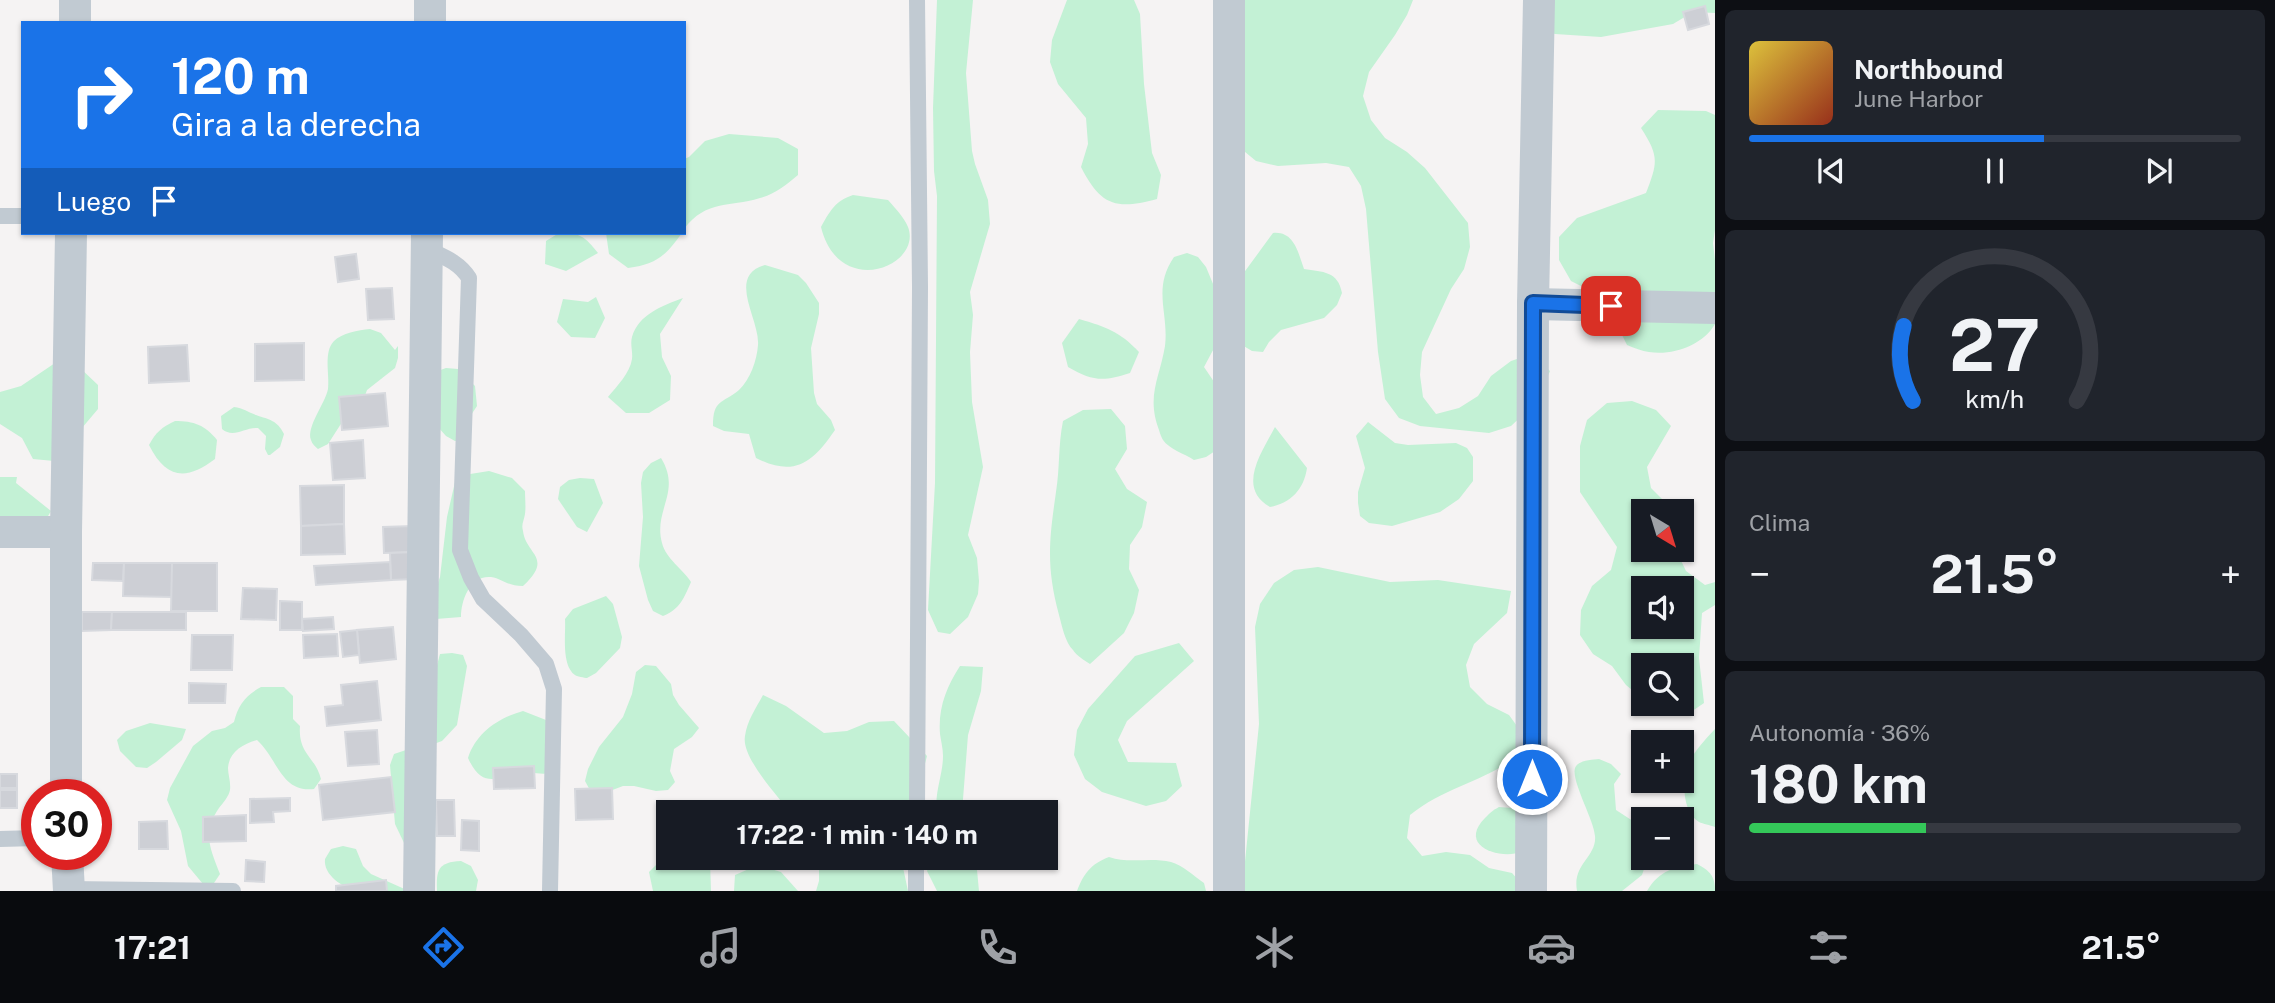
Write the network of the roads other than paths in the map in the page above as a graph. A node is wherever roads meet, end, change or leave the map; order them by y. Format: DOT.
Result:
graph roads {
  1 [pos="75,0"];
  2 [pos="430,0"];
  3 [pos="917,0"];
  4 [pos="1229,0"];
  5 [pos="1539,0"];
  6 [pos="75,21"];
  7 [pos="430,21"];
  8 [pos="0,216"];
  9 [pos="21,216"];
  10 [pos="71,235"];
  11 [pos="427,241"];
  12 [pos="1533,303"];
  13 [pos="1715,308"];
  14 [pos="0,532"];
  15 [pos="66,532"];
  16 [pos="66,779"];
  17 [pos="916,800"];
  18 [pos="21,838"];
  19 [pos="0,839"];
  20 [pos="68,870"];
  21 [pos="916,870"];
  22 [pos="69,890"];
  23 [pos="233,891"];
  24 [pos="419,891"];
  25 [pos="551,891"];
  26 [pos="916,891"];
  27 [pos="1229,891"];
  28 [pos="1531,891"];
  1 -- 6 [label="street"];
  2 -- 7 [label="street"];
  3 -- 17 [label="lane"];
  4 -- 27 [label="street"];
  5 -- 12 [label="street"];
  8 -- 9 [label="lane"];
  10 -- 15 [label="street"];
  11 -- 24 [label="street"];
  11 -- 25 [label="lane"];
  12 -- 13 [label="street"];
  12 -- 28 [label="street"];
  14 -- 15 [label="street"];
  15 -- 16 [label="street"];
  18 -- 19 [label="lane"];
  20 -- 22 [label="street"];
  21 -- 26 [label="lane"];
  22 -- 23 [label="lane"];
}
